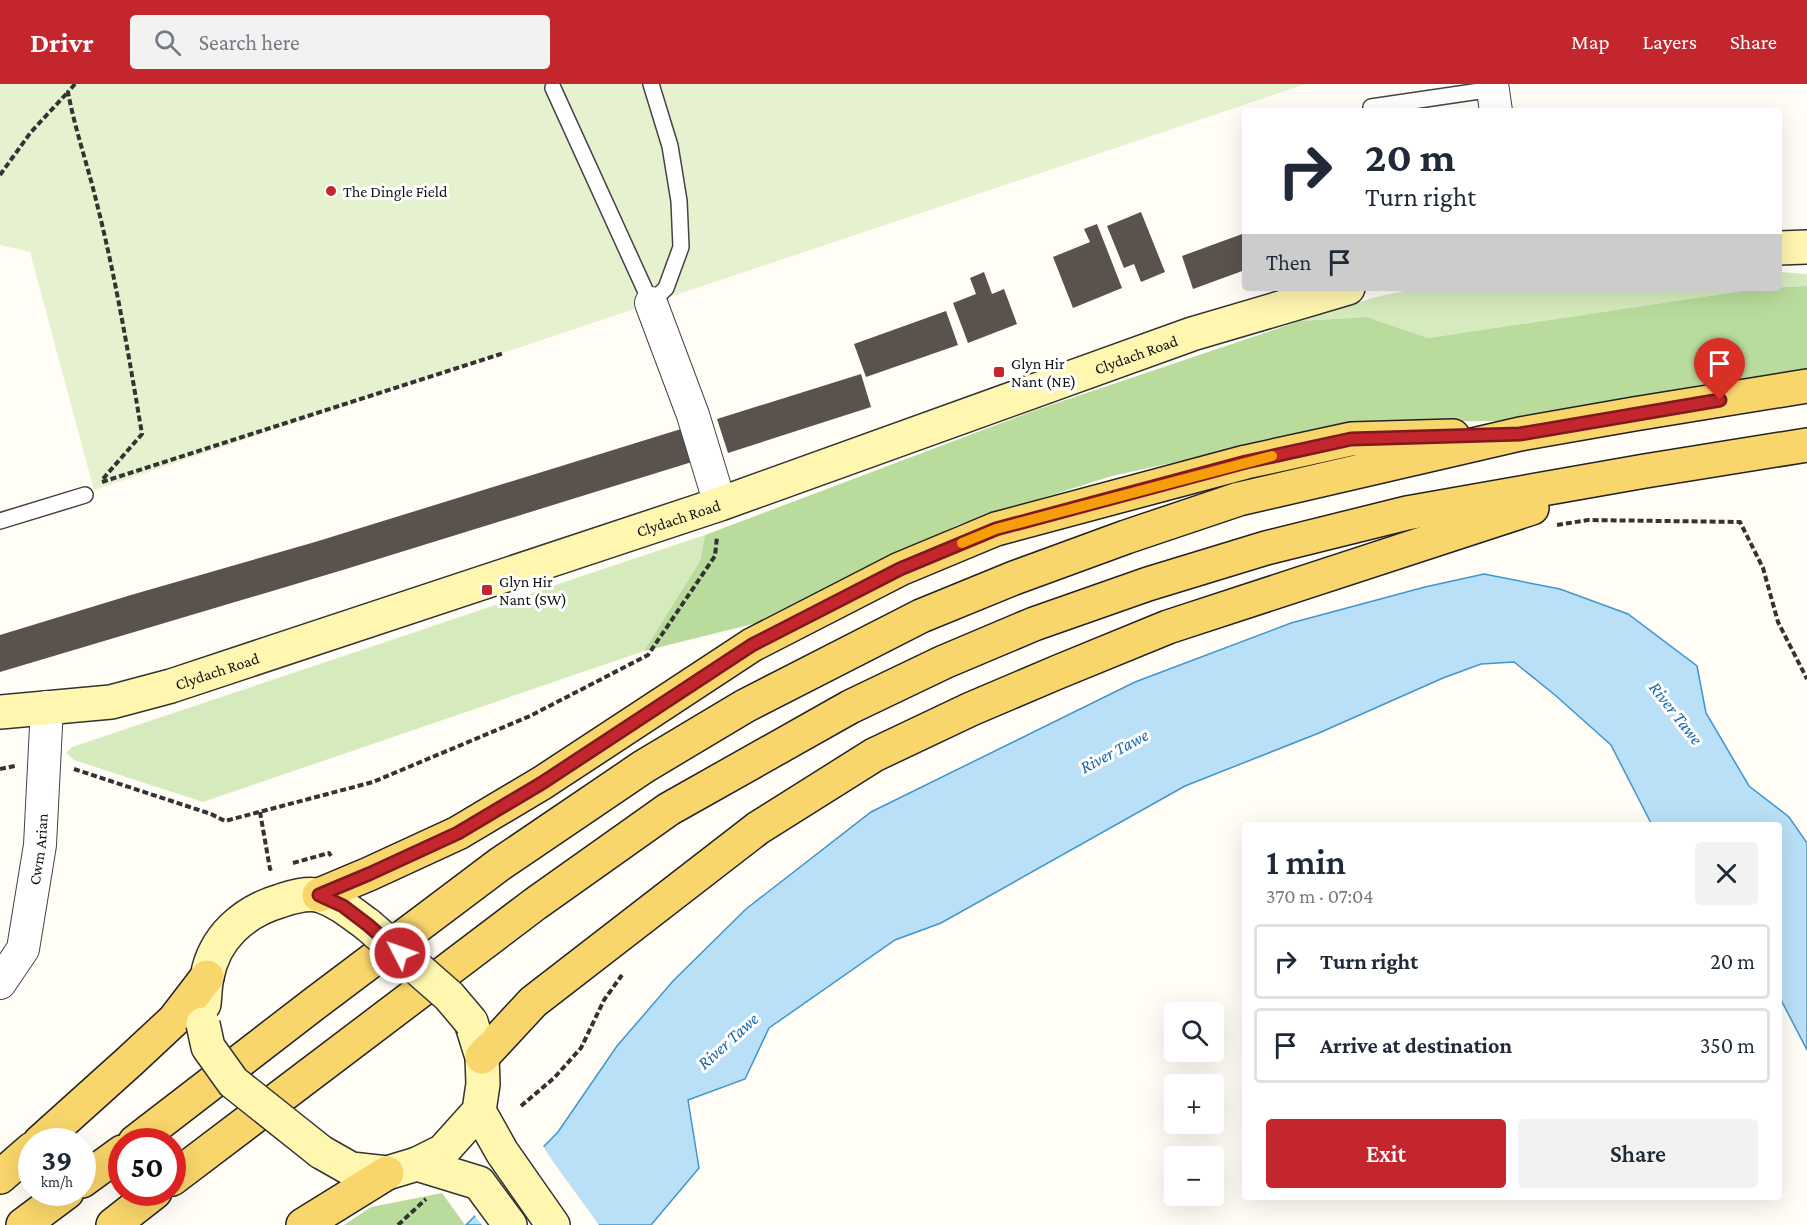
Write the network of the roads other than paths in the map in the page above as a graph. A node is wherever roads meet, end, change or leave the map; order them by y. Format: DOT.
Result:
graph roads {
  1 [pos="651,84"];
  2 [pos="553,88"];
  3 [pos="1494,95"];
  4 [pos="1371,107"];
  5 [pos="1782,248"];
  6 [pos="1807,248"];
  7 [pos="1338,291"];
  8 [pos="651,303"];
  9 [pos="1807,386"];
  10 [pos="1520,434"];
  11 [pos="1807,445"];
  12 [pos="1645,471"];
  13 [pos="85,495"];
  14 [pos="720,504"];
  15 [pos="0,521"];
  16 [pos="47,707"];
  17 [pos="0,712"];
  18 [pos="319,895"];
  19 [pos="207,977"];
  20 [pos="0,983"];
  21 [pos="483,1057"];
  22 [pos="479,1111"];
  23 [pos="55,1128"];
  24 [pos="153,1128"];
  25 [pos="18,1161"];
  26 [pos="186,1168"];
  27 [pos="402,1169"];
  28 [pos="0,1177"];
  29 [pos="48,1206"];
  30 [pos="137,1206"];
  31 [pos="23,1225"];
  32 [pos="113,1225"];
  33 [pos="303,1225"];
  34 [pos="510,1225"];
  35 [pos="553,1225"];
  1 -- 8 [label="lane"];
  2 -- 8 [label="lane"];
  3 -- 4 [label="lane"];
  5 -- 6 [label="main road"];
  7 -- 14 [label="main road, Clydach Road"];
  8 -- 14 [label="street"];
  9 -- 10 [label="main road"];
  10 -- 18 [label="main road"];
  10 -- 24 [label="main road"];
  11 -- 12 [label="main road"];
  12 -- 21 [label="main road"];
  12 -- 26 [label="main road"];
  13 -- 15 [label="lane"];
  14 -- 16 [label="main road, Clydach Road"];
  16 -- 17 [label="main road, Clydach Road"];
  16 -- 20 [label="street, Cwm Arian"];
  18 -- 19 [label="main road"];
  18 -- 21 [label="main road, bridge"];
  19 -- 23 [label="main road"];
  19 -- 27 [label="main road, bridge"];
  21 -- 22 [label="main road"];
  22 -- 27 [label="main road"];
  22 -- 35 [label="main road"];
  25 -- 28 [label="main road"];
  27 -- 33 [label="main road"];
  27 -- 34 [label="main road"];
  29 -- 31 [label="main road"];
  30 -- 32 [label="main road"];
}
